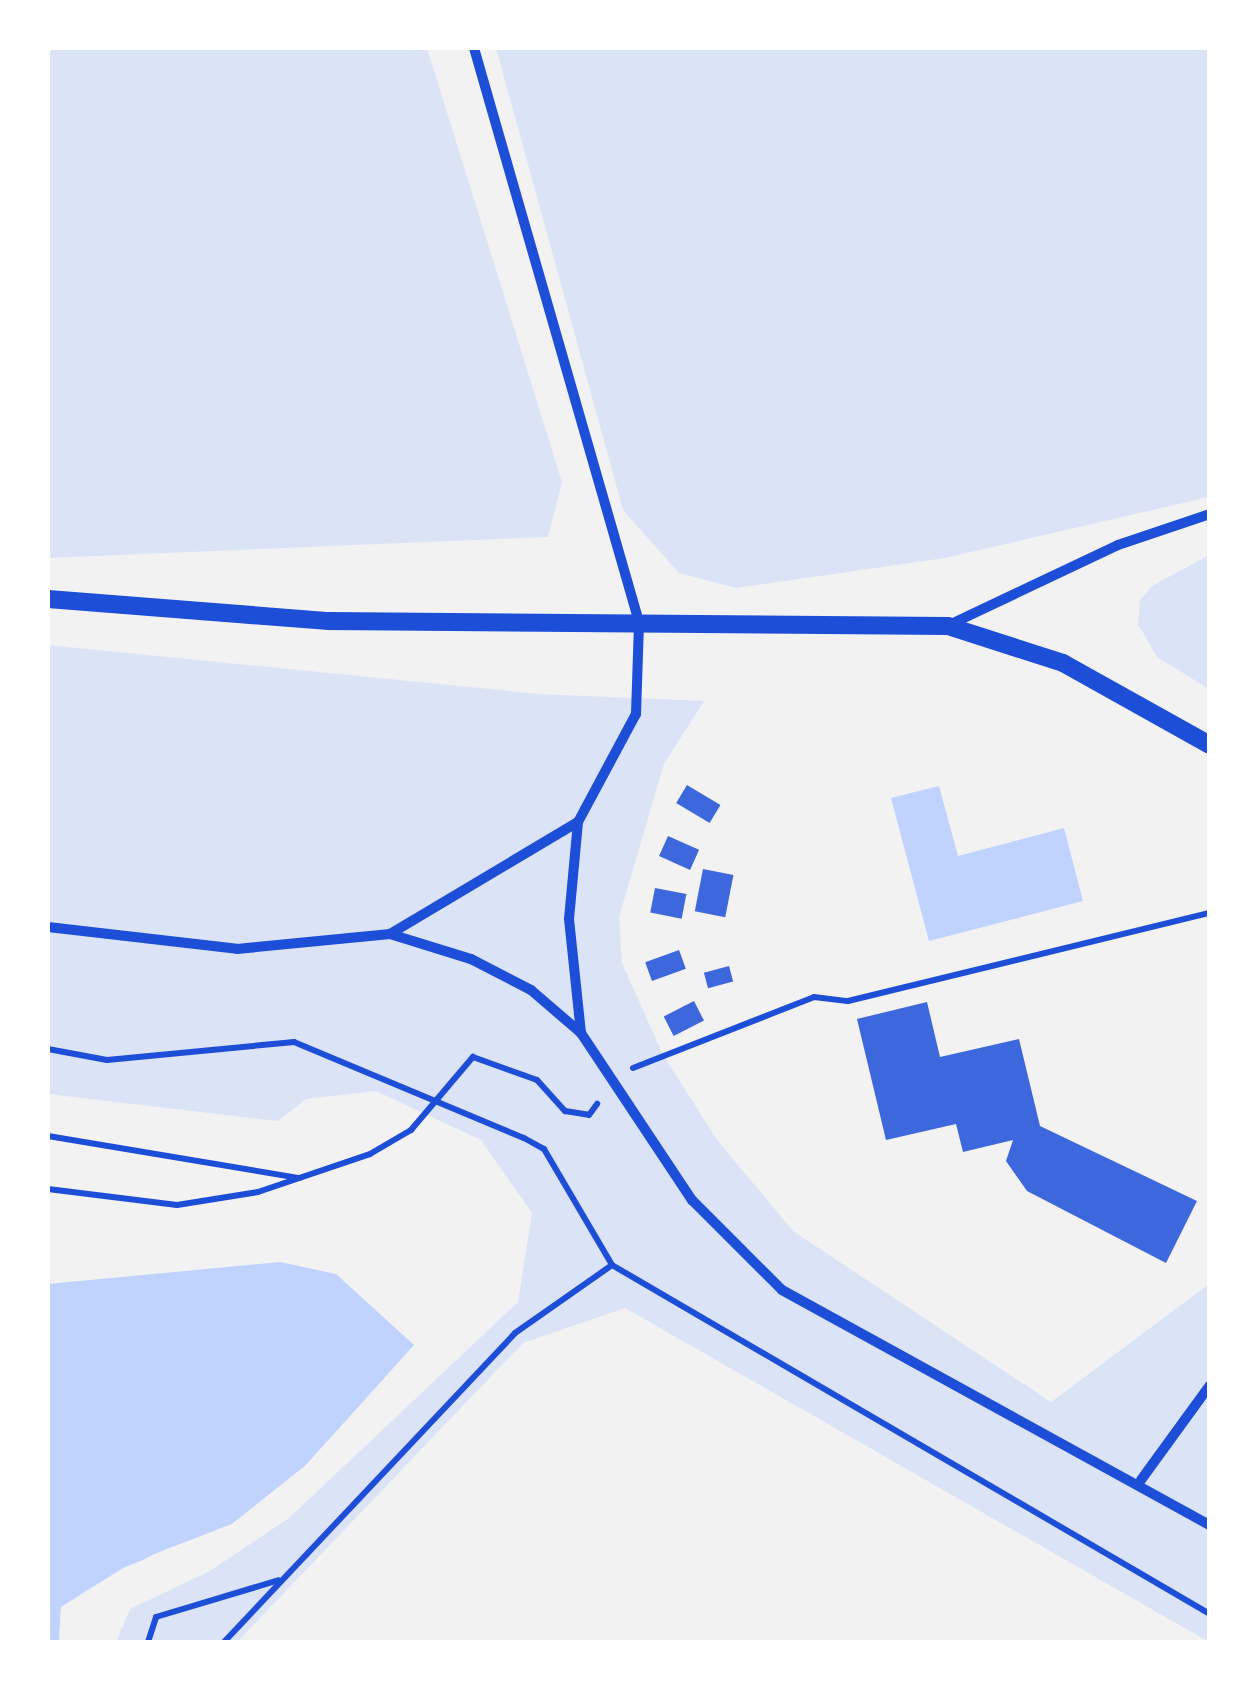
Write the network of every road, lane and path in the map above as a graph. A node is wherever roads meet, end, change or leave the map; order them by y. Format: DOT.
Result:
graph roads {
  1 [pos="474,48"];
  2 [pos="1210,514"];
  3 [pos="48,599"];
  4 [pos="639,622"];
  5 [pos="948,626"];
  6 [pos="1210,745"];
  7 [pos="578,822"];
  8 [pos="1210,913"];
  9 [pos="48,927"];
  10 [pos="390,934"];
  11 [pos="581,1033"];
  12 [pos="48,1048"];
  13 [pos="615,1076"];
  14 [pos="48,1136"];
  15 [pos="301,1178"];
  16 [pos="48,1189"];
  17 [pos="612,1264"];
  18 [pos="1210,1385"];
  19 [pos="1141,1480"];
  20 [pos="1210,1525"];
  21 [pos="280,1579"];
  22 [pos="1210,1614"];
  23 [pos="148,1642"];
  24 [pos="224,1642"];
  1 -- 4 [label="street"];
  2 -- 5 [label="street"];
  3 -- 4 [label="street"];
  4 -- 5 [label="street"];
  4 -- 7 [label="street"];
  5 -- 6 [label="street"];
  7 -- 10 [label="street"];
  7 -- 11 [label="street"];
  8 -- 13 [label="path"];
  9 -- 10 [label="street"];
  10 -- 11 [label="street"];
  11 -- 13 [label="street"];
  12 -- 17 [label="path"];
  13 -- 15 [label="path"];
  13 -- 19 [label="street"];
  14 -- 15 [label="path"];
  15 -- 16 [label="path"];
  17 -- 21 [label="path"];
  17 -- 22 [label="path"];
  18 -- 19 [label="street"];
  19 -- 20 [label="street"];
  21 -- 23 [label="path"];
  21 -- 24 [label="path"];
}
